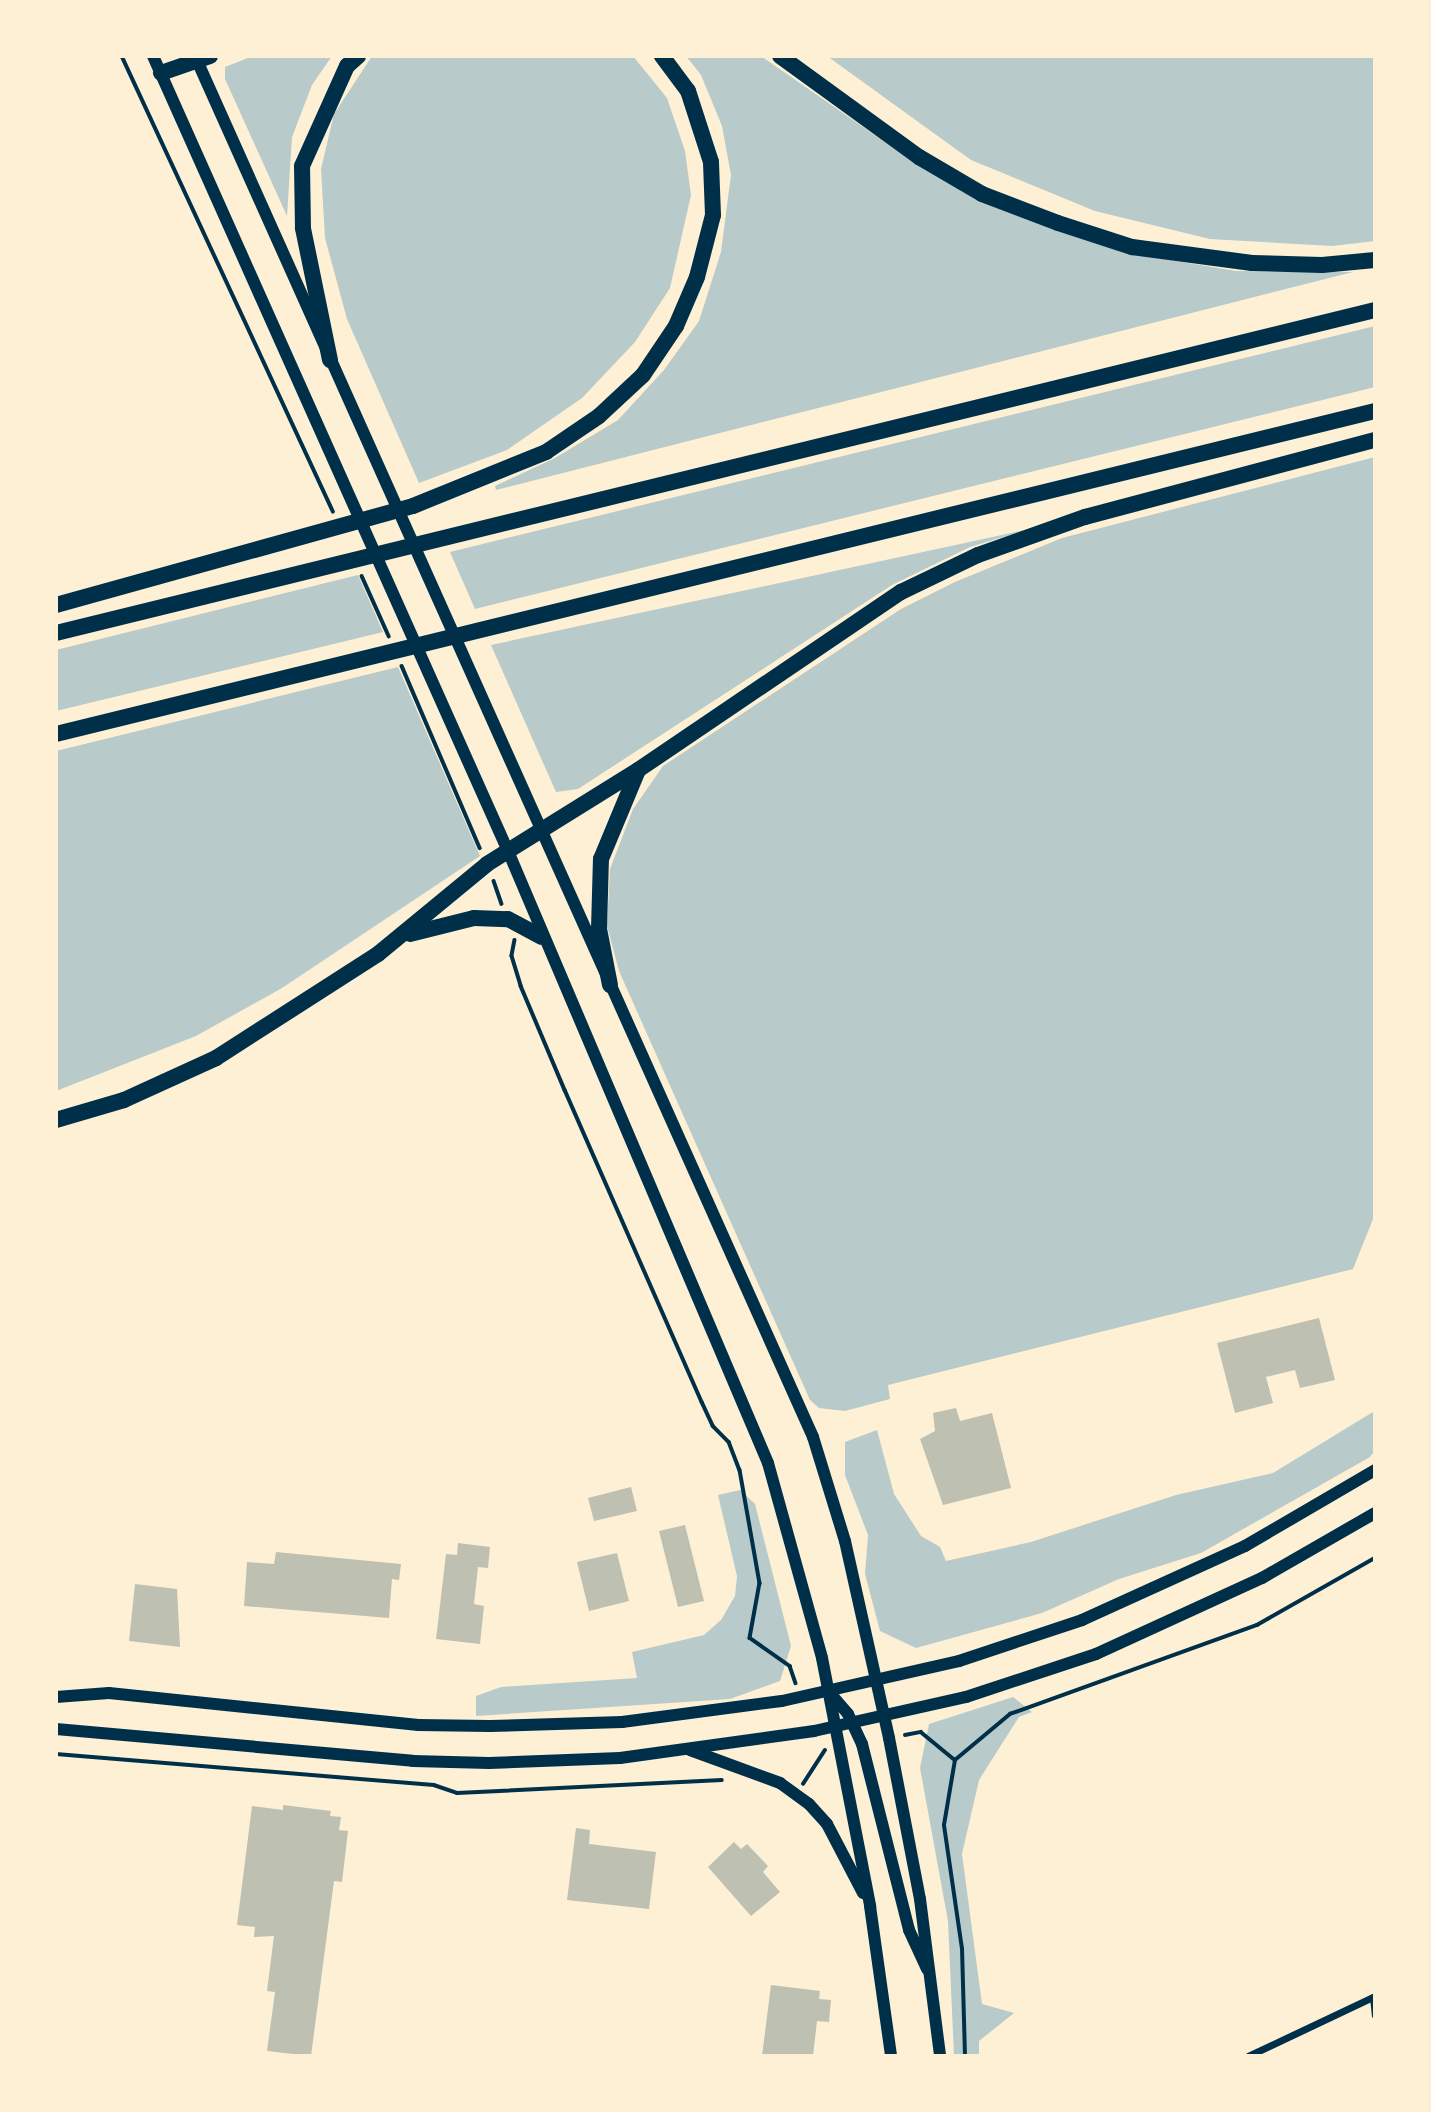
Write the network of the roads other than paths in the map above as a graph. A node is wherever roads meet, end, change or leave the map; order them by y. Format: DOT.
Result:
graph roads {
  1 [pos="153,56"];
  2 [pos="358,56"];
  3 [pos="662,56"];
  4 [pos="780,56"];
  5 [pos="200,57"];
  6 [pos="161,73"];
  7 [pos="1375,260"];
  8 [pos="1375,310"];
  9 [pos="330,360"];
  10 [pos="1375,411"];
  11 [pos="1375,440"];
  12 [pos="56,606"];
  13 [pos="56,633"];
  14 [pos="56,734"];
  15 [pos="638,770"];
  16 [pos="541,830"];
  17 [pos="508,851"];
  18 [pos="404,935"];
  19 [pos="542,937"];
  20 [pos="610,985"];
  21 [pos="56,1120"];
  22 [pos="1375,1469"];
  23 [pos="1375,1513"];
  24 [pos="877,1681"];
  25 [pos="828,1692"];
  26 [pos="56,1697"];
  27 [pos="884,1716"];
  28 [pos="853,1723"];
  29 [pos="835,1727"];
  30 [pos="56,1729"];
  31 [pos="690,1750"];
  32 [pos="870,1906"];
  33 [pos="933,1982"];
  34 [pos="1374,1997"];
  35 [pos="1375,2015"];
  36 [pos="891,2056"];
  37 [pos="940,2056"];
  38 [pos="1248,2056"];
  1 -- 6 [label="main road"];
  2 -- 9 [label="highway"];
  3 -- 12 [label="highway"];
  4 -- 7 [label="highway"];
  5 -- 6 [label="highway"];
  5 -- 9 [label="main road"];
  6 -- 17 [label="main road"];
  8 -- 13 [label="highway"];
  9 -- 16 [label="main road"];
  10 -- 14 [label="highway"];
  11 -- 15 [label="highway"];
  15 -- 16 [label="highway"];
  15 -- 20 [label="highway"];
  16 -- 17 [label="highway"];
  16 -- 20 [label="main road"];
  17 -- 18 [label="highway"];
  17 -- 19 [label="main road"];
  18 -- 19 [label="highway"];
  18 -- 21 [label="highway"];
  19 -- 25 [label="main road"];
  20 -- 24 [label="main road"];
  22 -- 24 [label="main road"];
  23 -- 27 [label="main road"];
  24 -- 25 [label="main road"];
  24 -- 27 [label="main road"];
  25 -- 26 [label="main road"];
  25 -- 28 [label="main road"];
  25 -- 29 [label="main road"];
  27 -- 28 [label="main road"];
  27 -- 33 [label="main road"];
  28 -- 29 [label="main road"];
  28 -- 33 [label="main road"];
  29 -- 31 [label="main road"];
  29 -- 32 [label="main road"];
  30 -- 31 [label="main road"];
  31 -- 32 [label="main road"];
  32 -- 36 [label="main road"];
  33 -- 37 [label="main road"];
  34 -- 35 [label="street"];
  34 -- 38 [label="street"];
}
